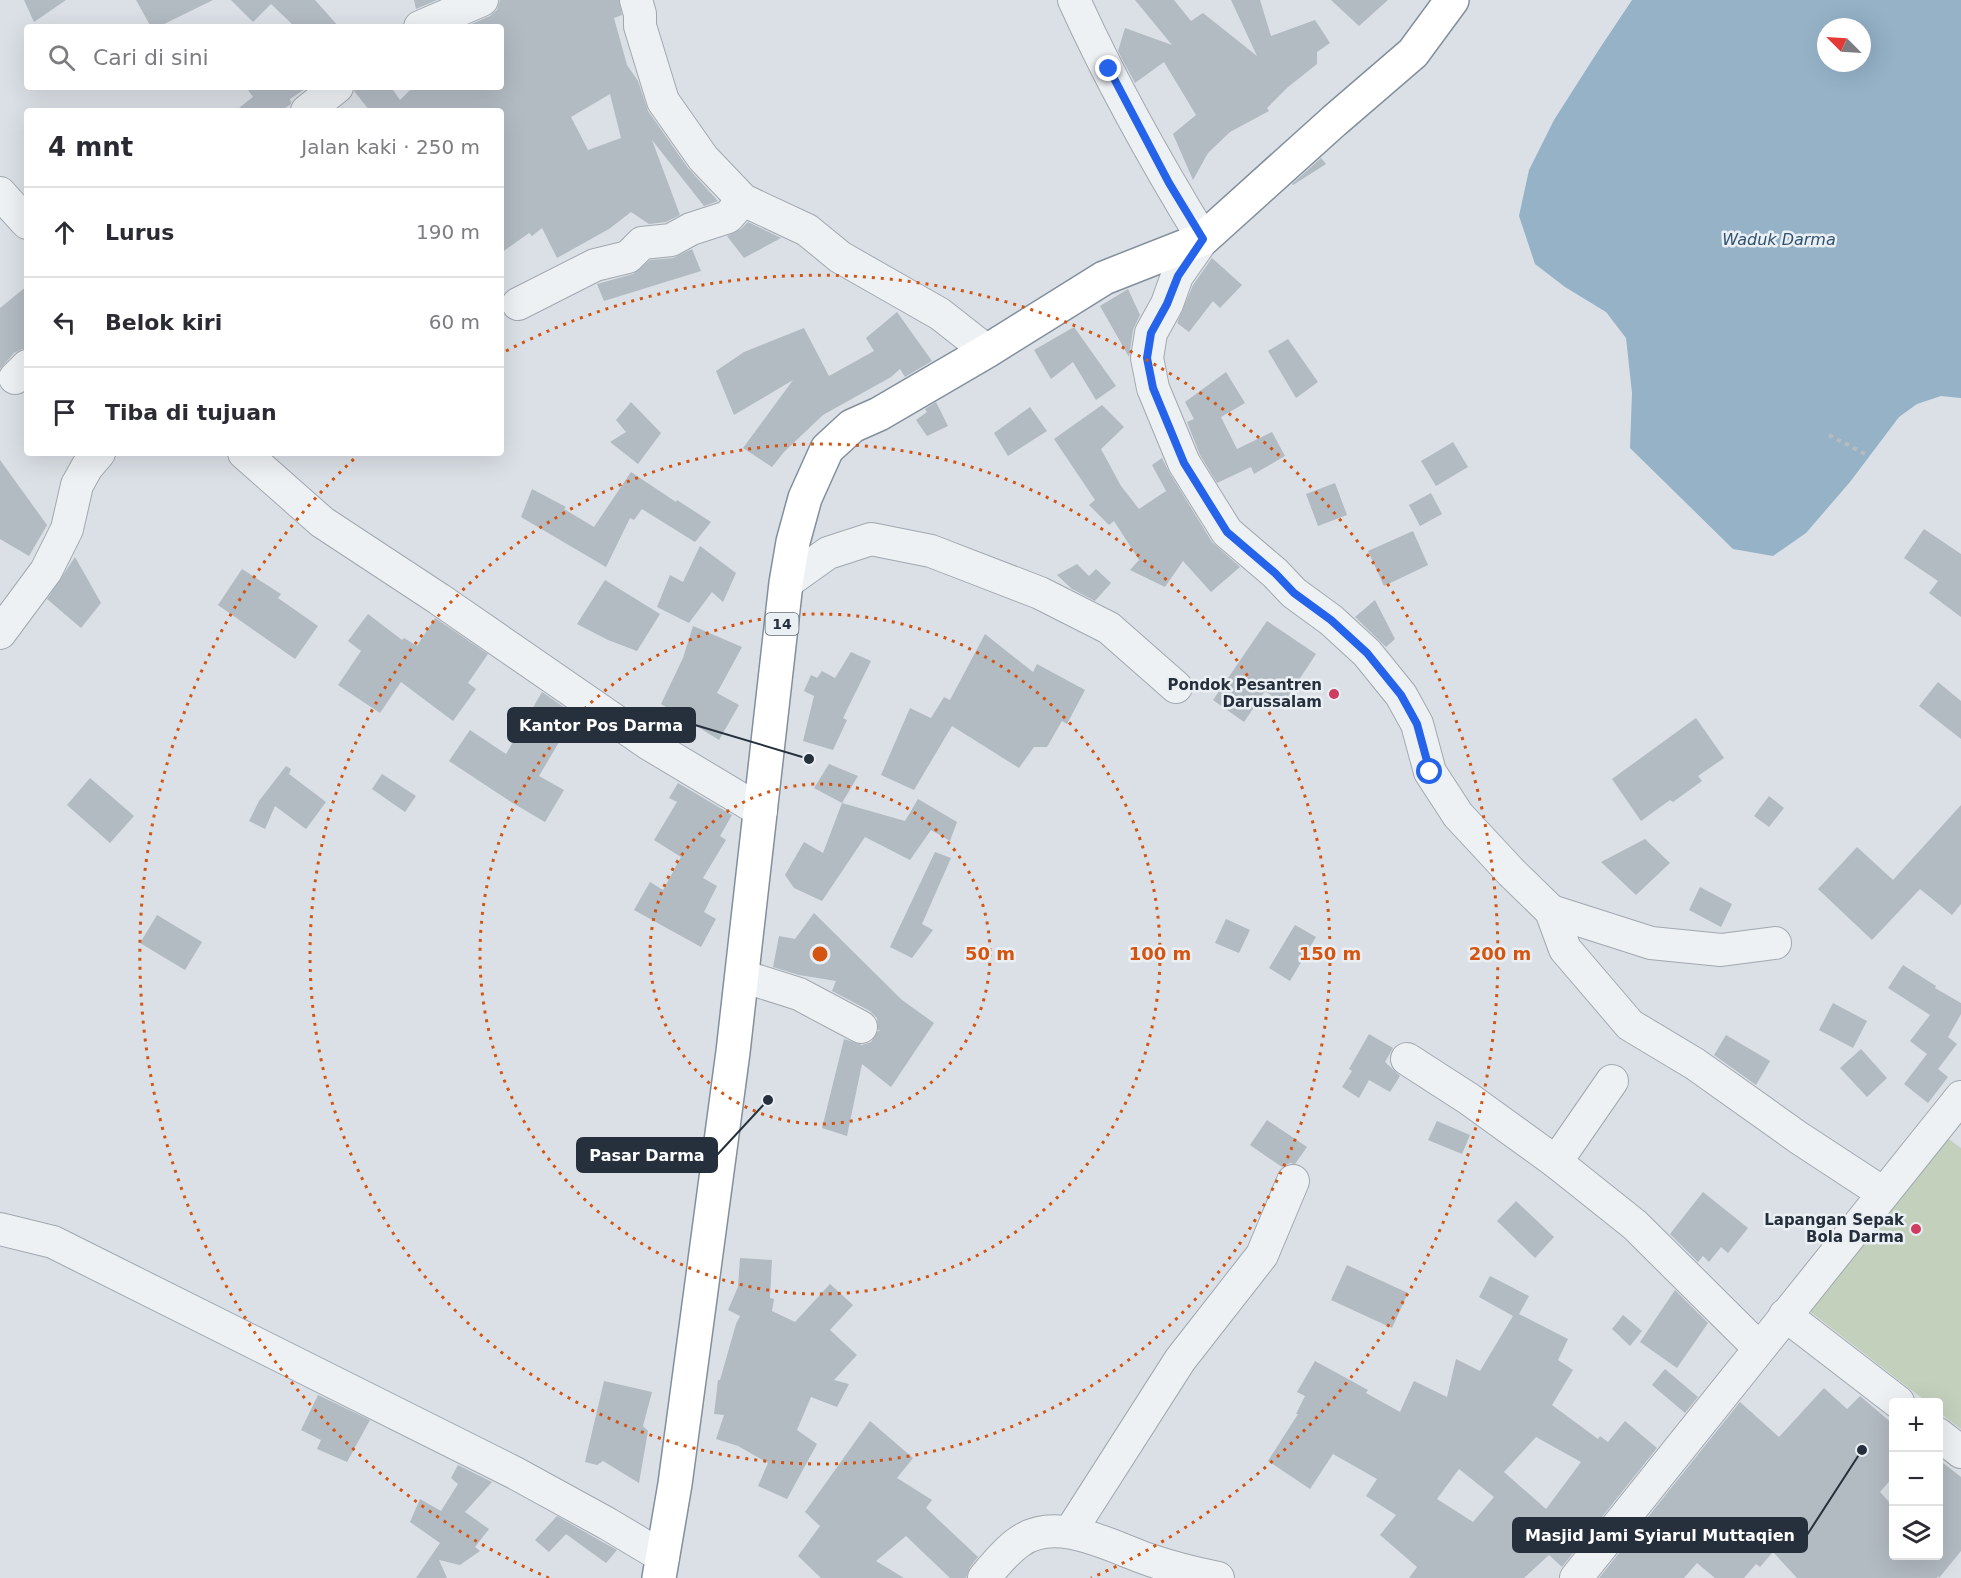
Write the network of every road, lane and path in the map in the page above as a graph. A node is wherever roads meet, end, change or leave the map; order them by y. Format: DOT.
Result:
graph roads {
  1 [pos="482,0"];
  2 [pos="636,0"];
  3 [pos="1074,0"];
  4 [pos="1452,0"];
  5 [pos="427,24"];
  6 [pos="333,90"];
  7 [pos="312,108"];
  8 [pos="0,193"];
  9 [pos="743,200"];
  10 [pos="24,220"];
  11 [pos="1203,239"];
  12 [pos="518,304"];
  13 [pos="987,351"];
  14 [pos="1829,435"];
  15 [pos="96,456"];
  16 [pos="247,456"];
  17 [pos="1869,456"];
  18 [pos="786,583"];
  19 [pos="0,633"];
  20 [pos="1176,687"];
  21 [pos="761,811"];
  22 [pos="1551,911"];
  23 [pos="1775,943"];
  24 [pos="742,976"];
  25 [pos="861,1027"];
  26 [pos="1407,1059"];
  27 [pos="1612,1081"];
  28 [pos="1956,1114"];
  29 [pos="1556,1162"];
  30 [pos="1293,1181"];
  31 [pos="1883,1193"];
  32 [pos="0,1229"];
  33 [pos="1785,1315"];
  34 [pos="1759,1348"];
  35 [pos="1893,1398"];
  36 [pos="1943,1438"];
  37 [pos="1961,1452"];
  38 [pos="1070,1532"];
  39 [pos="661,1568"];
  40 [pos="984,1578"];
  41 [pos="1218,1578"];
  42 [pos="1576,1578"];
  1 -- 5 [label="street"];
  2 -- 9 [label="street"];
  3 -- 11 [label="street"];
  4 -- 11 [label="highway, 14"];
  6 -- 7 [label="street"];
  8 -- 10 [label="street"];
  9 -- 12 [label="street"];
  9 -- 13 [label="street"];
  11 -- 13 [label="highway, 14"];
  11 -- 22 [label="street"];
  13 -- 18 [label="highway, 14"];
  14 -- 17 [label="path"];
  15 -- 19 [label="street"];
  16 -- 21 [label="street"];
  18 -- 20 [label="street"];
  18 -- 21 [label="highway, 14"];
  21 -- 24 [label="highway, 14"];
  22 -- 23 [label="street"];
  22 -- 31 [label="street"];
  24 -- 25 [label="street"];
  24 -- 39 [label="highway, 14"];
  26 -- 29 [label="street"];
  27 -- 29 [label="street"];
  28 -- 31 [label="street"];
  29 -- 34 [label="street"];
  30 -- 38 [label="street"];
  31 -- 33 [label="street"];
  32 -- 39 [label="street"];
  33 -- 34 [label="street"];
  33 -- 35 [label="street"];
  34 -- 42 [label="street"];
  36 -- 37 [label="street"];
  38 -- 40 [label="street"];
  38 -- 41 [label="street"];
}
